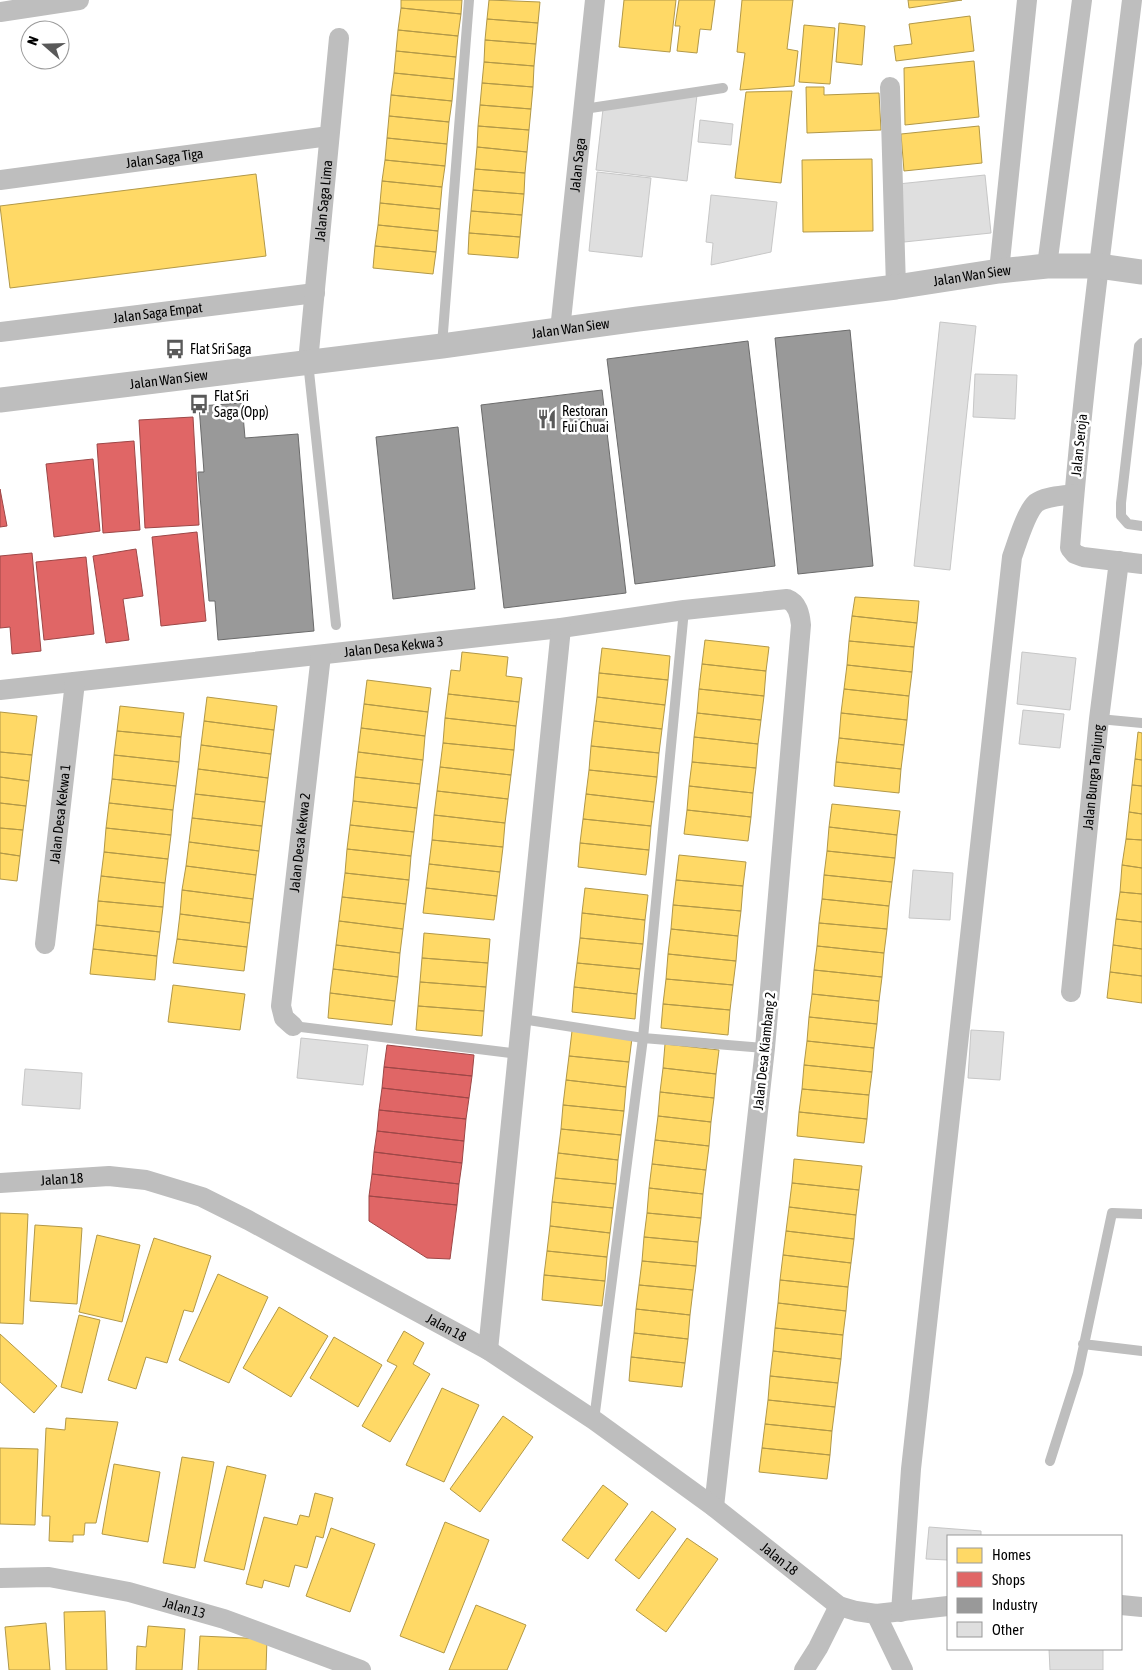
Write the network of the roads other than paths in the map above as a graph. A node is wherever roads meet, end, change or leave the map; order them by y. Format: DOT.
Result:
graph roads {
  1 [pos="79,0"];
  2 [pos="470,0"];
  3 [pos="595,0"];
  4 [pos="1027,0"];
  5 [pos="1082,0"];
  6 [pos="1132,0"];
  7 [pos="0,12"];
  8 [pos="338,38"];
  9 [pos="890,87"];
  10 [pos="723,88"];
  11 [pos="584,109"];
  12 [pos="329,136"];
  13 [pos="0,180"];
  14 [pos="1047,266"];
  15 [pos="1099,266"];
  16 [pos="999,271"];
  17 [pos="1142,272"];
  18 [pos="896,287"];
  19 [pos="315,293"];
  20 [pos="560,330"];
  21 [pos="0,332"];
  22 [pos="1142,343"];
  23 [pos="442,346"];
  24 [pos="308,362"];
  25 [pos="0,400"];
  26 [pos="1074,494"];
  27 [pos="1142,526"];
  28 [pos="1119,561"];
  29 [pos="1142,564"];
  30 [pos="787,599"];
  31 [pos="684,610"];
  32 [pos="336,624"];
  33 [pos="561,628"];
  34 [pos="321,655"];
  35 [pos="75,682"];
  36 [pos="0,690"];
  37 [pos="1099,719"];
  38 [pos="1142,724"];
  39 [pos="45,944"];
  40 [pos="1071,992"];
  41 [pos="522,1019"];
  42 [pos="293,1026"];
  43 [pos="642,1038"];
  44 [pos="765,1048"];
  45 [pos="519,1054"];
  46 [pos="0,1182"];
  47 [pos="1142,1214"];
  48 [pos="1083,1344"];
  49 [pos="488,1350"];
  50 [pos="1142,1351"];
  51 [pos="594,1420"];
  52 [pos="1050,1461"];
  53 [pos="714,1508"];
  54 [pos="0,1578"];
  55 [pos="1122,1605"];
  56 [pos="839,1606"];
  57 [pos="947,1606"];
  58 [pos="1142,1607"];
  59 [pos="901,1612"];
  60 [pos="876,1614"];
  61 [pos="361,1670"];
  62 [pos="804,1670"];
  63 [pos="903,1670"];
  1 -- 7 [label="street"];
  2 -- 23 [label="lane"];
  3 -- 11 [label="street, Jalan Saga"];
  4 -- 16 [label="street"];
  5 -- 14 [label="street"];
  6 -- 15 [label="street, Jalan Seroja"];
  8 -- 12 [label="street, Jalan Saga Lima"];
  9 -- 18 [label="street"];
  10 -- 11 [label="lane"];
  11 -- 20 [label="street, Jalan Saga"];
  12 -- 13 [label="street, Jalan Saga Tiga"];
  12 -- 19 [label="street, Jalan Saga Lima"];
  14 -- 15 [label="street, Jalan Wan Siew"];
  14 -- 16 [label="street, Jalan Wan Siew"];
  15 -- 17 [label="street, Jalan Wan Siew"];
  15 -- 26 [label="street, Jalan Seroja"];
  16 -- 18 [label="street, Jalan Wan Siew"];
  18 -- 20 [label="street, Jalan Wan Siew"];
  19 -- 21 [label="street, Jalan Saga Empat"];
  19 -- 24 [label="street, Jalan Saga Lima"];
  20 -- 23 [label="street, Jalan Wan Siew"];
  22 -- 27 [label="lane"];
  23 -- 24 [label="street, Jalan Wan Siew"];
  24 -- 25 [label="street, Jalan Wan Siew"];
  24 -- 32 [label="lane"];
  26 -- 28 [label="street, Jalan Seroja"];
  26 -- 59 [label="street"];
  28 -- 29 [label="street, Jalan Seroja"];
  28 -- 37 [label="street, Jalan Bunga Tanjung"];
  30 -- 31 [label="street, Jalan Desa Kekwa 3"];
  30 -- 44 [label="street, Jalan Desa Kiambang 2"];
  31 -- 33 [label="street, Jalan Desa Kekwa 3"];
  31 -- 43 [label="lane"];
  33 -- 34 [label="street, Jalan Desa Kekwa 3"];
  33 -- 41 [label="street"];
  34 -- 35 [label="street, Jalan Desa Kekwa 3"];
  34 -- 42 [label="street, Jalan Desa Kekwa 2"];
  35 -- 36 [label="street, Jalan Desa Kekwa 3"];
  35 -- 39 [label="street, Jalan Desa Kekwa 1"];
  37 -- 38 [label="lane"];
  37 -- 40 [label="street, Jalan Bunga Tanjung"];
  41 -- 43 [label="lane"];
  41 -- 45 [label="street"];
  42 -- 45 [label="lane"];
  43 -- 44 [label="lane"];
  43 -- 51 [label="lane"];
  44 -- 53 [label="street, Jalan Desa Kiambang 2"];
  45 -- 49 [label="street"];
  46 -- 49 [label="street, Jalan 18"];
  47 -- 48 [label="lane"];
  48 -- 50 [label="lane"];
  48 -- 52 [label="lane"];
  49 -- 51 [label="street, Jalan 18"];
  51 -- 53 [label="street, Jalan 18"];
  53 -- 56 [label="street, Jalan 18"];
  54 -- 61 [label="street, Jalan 13"];
  55 -- 58 [label="street"];
  56 -- 60 [label="street"];
  56 -- 62 [label="street"];
  57 -- 59 [label="street"];
  59 -- 60 [label="street"];
  60 -- 63 [label="street"];
}
